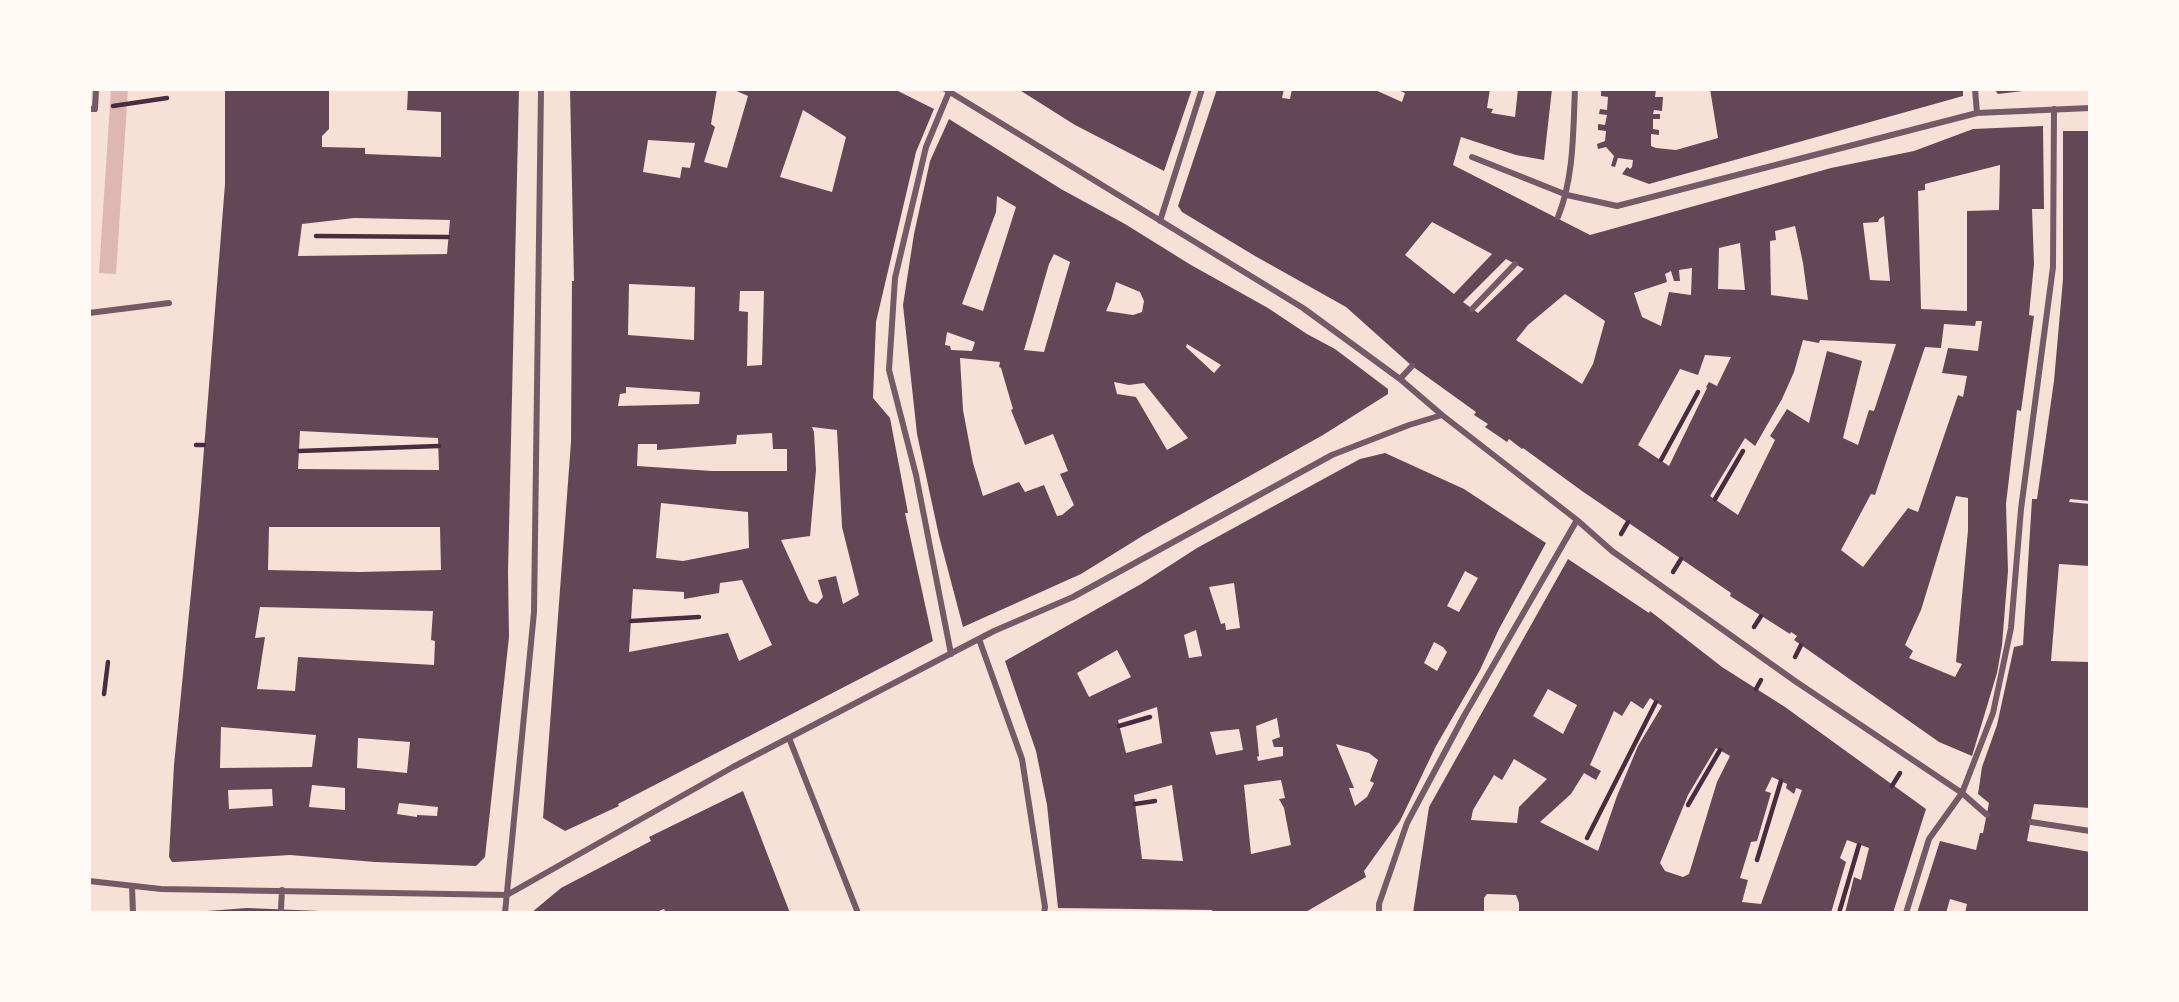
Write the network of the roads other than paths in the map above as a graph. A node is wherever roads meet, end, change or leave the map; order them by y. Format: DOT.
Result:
graph roads {
  1 [pos="96,89"];
  2 [pos="541,89"];
  3 [pos="1202,89"];
  4 [pos="1575,89"];
  5 [pos="1975,89"];
  6 [pos="947,90"];
  7 [pos="2090,108"];
  8 [pos="92,109"];
  9 [pos="2054,109"];
  10 [pos="1976,113"];
  11 [pos="1472,157"];
  12 [pos="1567,195"];
  13 [pos="1558,218"];
  14 [pos="1160,222"];
  15 [pos="1515,264"];
  16 [pos="169,303"];
  17 [pos="1472,309"];
  18 [pos="89,313"];
  19 [pos="1412,366"];
  20 [pos="1400,379"];
  21 [pos="1442,415"];
  22 [pos="1577,520"];
  23 [pos="979,639"];
  24 [pos="951,654"];
  25 [pos="789,738"];
  26 [pos="1962,793"];
  27 [pos="1987,816"];
  28 [pos="2031,822"];
  29 [pos="2090,831"];
  30 [pos="89,881"];
  31 [pos="132,886"];
  32 [pos="282,890"];
  33 [pos="507,895"];
  34 [pos="281,909"];
  35 [pos="133,913"];
  36 [pos="505,913"];
  37 [pos="858,913"];
  38 [pos="1044,913"];
  39 [pos="1378,913"];
  40 [pos="1906,913"];
  1 -- 8 [label="street"];
  2 -- 33 [label="street"];
  3 -- 14 [label="street"];
  4 -- 12 [label="street"];
  5 -- 10 [label="street"];
  6 -- 14 [label="street"];
  6 -- 24 [label="street"];
  7 -- 9 [label="street"];
  9 -- 10 [label="street"];
  9 -- 26 [label="street"];
  10 -- 12 [label="street"];
  11 -- 12 [label="street"];
  12 -- 13 [label="street"];
  14 -- 20 [label="street"];
  15 -- 17 [label="street"];
  16 -- 18 [label="street"];
  19 -- 20 [label="street"];
  20 -- 21 [label="street"];
  21 -- 22 [label="street"];
  21 -- 23 [label="street"];
  22 -- 26 [label="street"];
  22 -- 39 [label="street"];
  23 -- 24 [label="street"];
  23 -- 38 [label="street"];
  24 -- 25 [label="street"];
  25 -- 33 [label="street"];
  25 -- 37 [label="street"];
  26 -- 27 [label="street"];
  26 -- 40 [label="street"];
  28 -- 29 [label="street"];
  30 -- 31 [label="street"];
  31 -- 32 [label="street"];
  31 -- 35 [label="street"];
  32 -- 33 [label="street"];
  32 -- 34 [label="street"];
  33 -- 36 [label="street"];
}
